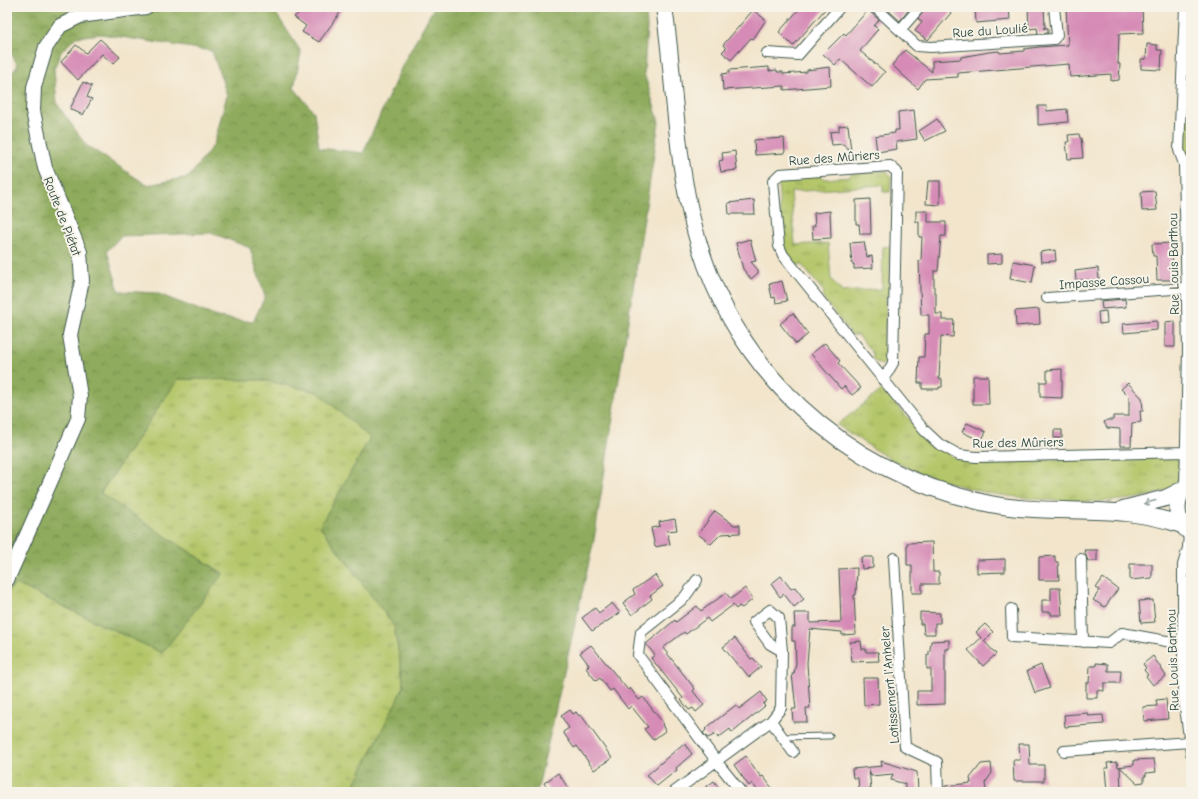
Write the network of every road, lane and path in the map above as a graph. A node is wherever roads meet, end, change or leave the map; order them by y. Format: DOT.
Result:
graph roads {
  1 [pos="146,7"];
  2 [pos="664,7"];
  3 [pos="840,7"];
  4 [pos="875,7"];
  5 [pos="920,7"];
  6 [pos="1054,7"];
  7 [pos="1185,7"];
  8 [pos="1188,26"];
  9 [pos="900,30"];
  10 [pos="767,53"];
  11 [pos="1187,288"];
  12 [pos="1047,298"];
  13 [pos="883,380"];
  14 [pos="1186,452"];
  15 [pos="1191,462"];
  16 [pos="1186,486"];
  17 [pos="1117,511"];
  18 [pos="1187,530"];
  19 [pos="1191,554"];
  20 [pos="894,558"];
  21 [pos="1081,559"];
  22 [pos="1183,566"];
  23 [pos="7,580"];
  24 [pos="697,580"];
  25 [pos="1011,609"];
  26 [pos="1083,642"];
  27 [pos="1183,644"];
  28 [pos="782,651"];
  29 [pos="771,721"];
  30 [pos="830,736"];
  31 [pos="782,737"];
  32 [pos="1190,742"];
  33 [pos="1064,751"];
  34 [pos="793,752"];
  35 [pos="1191,753"];
  36 [pos="717,762"];
  37 [pos="674,792"];
  38 [pos="741,792"];
  39 [pos="938,792"];
  1 -- 23 [label="street, Route de Piétat"];
  2 -- 17 [label="main road"];
  3 -- 10 [label="street"];
  4 -- 9 [label="street, Rue du Loulié"];
  5 -- 9 [label="street"];
  6 -- 9 [label="street, Rue du Loulié"];
  7 -- 8 [label="street, Rue Louis Barthou"];
  8 -- 11 [label="street, Rue Louis Barthou"];
  11 -- 12 [label="street, Impasse Cassou"];
  11 -- 14 [label="street, Rue Louis Barthou"];
  13 -- 13 [label="street, Rue des Mûriers"];
  13 -- 14 [label="street, Rue des Mûriers"];
  14 -- 15 [label="street, Rue Louis Barthou"];
  14 -- 16 [label="street, Rue Louis Barthou"];
  16 -- 17 [label="main road, one-way"];
  16 -- 18 [label="main road"];
  17 -- 18 [label="main road"];
  18 -- 22 [label="street, Rue Louis Barthou"];
  19 -- 22 [label="street"];
  20 -- 39 [label="street, Lotissement l'Anheler"];
  21 -- 26 [label="street"];
  22 -- 27 [label="street, Rue Louis Barthou"];
  24 -- 36 [label="street"];
  25 -- 26 [label="street"];
  26 -- 27 [label="street"];
  27 -- 32 [label="street, Rue Louis Barthou"];
  28 -- 29 [label="street"];
  29 -- 31 [label="street"];
  29 -- 36 [label="street"];
  30 -- 31 [label="lane"];
  31 -- 34 [label="street"];
  32 -- 33 [label="street"];
  32 -- 35 [label="street, Rue Louis Barthou"];
  36 -- 37 [label="street"];
  36 -- 38 [label="street"];
}
